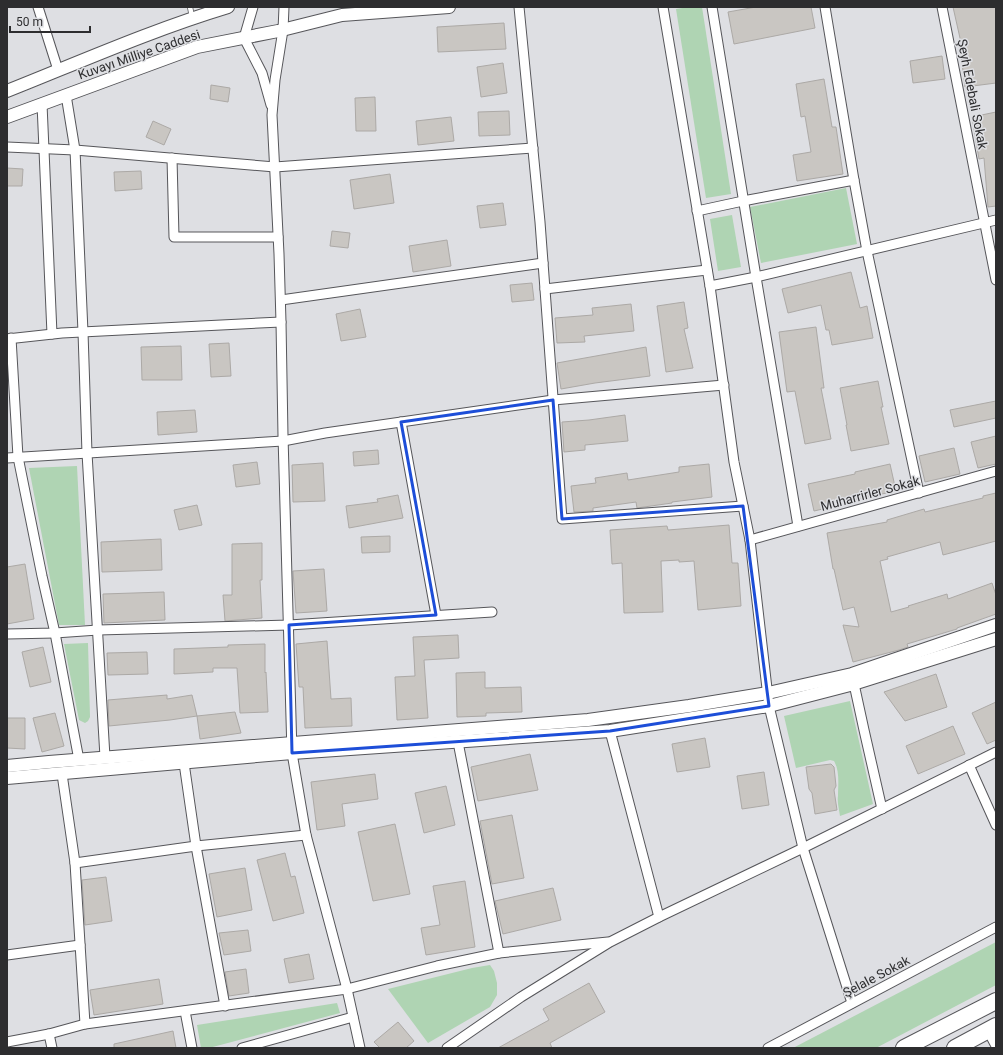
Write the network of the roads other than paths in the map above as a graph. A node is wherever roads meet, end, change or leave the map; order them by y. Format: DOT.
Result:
graph roads {
  1 [pos="38,7"];
  2 [pos="228,7"];
  3 [pos="253,7"];
  4 [pos="284,7"];
  5 [pos="449,7"];
  6 [pos="519,7"];
  7 [pos="663,7"];
  8 [pos="712,7"];
  9 [pos="825,7"];
  10 [pos="942,7"];
  11 [pos="191,12"];
  12 [pos="283,30"];
  13 [pos="244,38"];
  14 [pos="58,70"];
  15 [pos="7,91"];
  16 [pos="66,95"];
  17 [pos="42,104"];
  18 [pos="273,110"];
  19 [pos="7,117"];
  20 [pos="7,147"];
  21 [pos="533,148"];
  22 [pos="44,149"];
  23 [pos="75,150"];
  24 [pos="172,158"];
  25 [pos="275,167"];
  26 [pos="854,180"];
  27 [pos="743,201"];
  28 [pos="697,211"];
  29 [pos="996,220"];
  30 [pos="985,223"];
  31 [pos="278,236"];
  32 [pos="867,250"];
  33 [pos="543,263"];
  34 [pos="707,270"];
  35 [pos="756,277"];
  36 [pos="996,280"];
  37 [pos="710,286"];
  38 [pos="545,289"];
  39 [pos="281,300"];
  40 [pos="281,322"];
  41 [pos="84,332"];
  42 [pos="52,334"];
  43 [pos="9,338"];
  44 [pos="724,385"];
  45 [pos="553,400"];
  46 [pos="401,422"];
  47 [pos="283,441"];
  48 [pos="87,453"];
  49 [pos="18,457"];
  50 [pos="7,458"];
  51 [pos="996,471"];
  52 [pos="919,493"];
  53 [pos="743,506"];
  54 [pos="798,526"];
  55 [pos="750,540"];
  56 [pos="492,612"];
  57 [pos="436,615"];
  58 [pos="289,625"];
  59 [pos="996,625"];
  60 [pos="98,630"];
  61 [pos="55,633"];
  62 [pos="7,634"];
  63 [pos="996,639"];
  64 [pos="854,684"];
  65 [pos="768,699"];
  66 [pos="610,731"];
  67 [pos="458,742"];
  68 [pos="292,748"];
  69 [pos="996,752"];
  70 [pos="105,758"];
  71 [pos="79,760"];
  72 [pos="184,763"];
  73 [pos="969,765"];
  74 [pos="7,766"];
  75 [pos="62,774"];
  76 [pos="7,778"];
  77 [pos="882,809"];
  78 [pos="996,825"];
  79 [pos="306,835"];
  80 [pos="196,846"];
  81 [pos="803,848"];
  82 [pos="75,863"];
  83 [pos="659,917"];
  84 [pos="996,927"];
  85 [pos="610,942"];
  86 [pos="80,945"];
  87 [pos="499,953"];
  88 [pos="7,955"];
  89 [pos="347,989"];
  90 [pos="996,1000"];
  91 [pos="852,1003"];
  92 [pos="225,1006"];
  93 [pos="184,1011"];
  94 [pos="353,1017"];
  95 [pos="85,1024"];
  96 [pos="992,1028"];
  97 [pos="49,1034"];
  98 [pos="7,1042"];
  99 [pos="996,1046"];
  100 [pos="52,1048"];
  101 [pos="192,1048"];
  102 [pos="242,1048"];
  103 [pos="360,1048"];
  104 [pos="447,1048"];
  105 [pos="768,1048"];
  106 [pos="904,1048"];
  107 [pos="955,1048"];
  1 -- 14 [label="street"];
  2 -- 11 [label="street, Kuvayı Milliye Caddesi"];
  3 -- 13 [label="street"];
  4 -- 12 [label="street"];
  5 -- 12 [label="street, Kuvayı Milliye Caddesi"];
  6 -- 21 [label="street"];
  7 -- 28 [label="street"];
  8 -- 27 [label="street"];
  9 -- 26 [label="street"];
  10 -- 30 [label="street, Şeyh Edebali Sokak"];
  11 -- 14 [label="street, Kuvayı Milliye Caddesi"];
  12 -- 13 [label="street, Kuvayı Milliye Caddesi"];
  12 -- 18 [label="street"];
  13 -- 16 [label="street, Kuvayı Milliye Caddesi"];
  13 -- 18 [label="street"];
  14 -- 15 [label="street, Kuvayı Milliye Caddesi"];
  16 -- 17 [label="street, Kuvayı Milliye Caddesi"];
  16 -- 23 [label="street"];
  17 -- 19 [label="street, Kuvayı Milliye Caddesi"];
  17 -- 22 [label="street"];
  18 -- 25 [label="street"];
  20 -- 22 [label="street"];
  21 -- 25 [label="street"];
  21 -- 33 [label="street"];
  22 -- 23 [label="street"];
  22 -- 42 [label="street"];
  23 -- 24 [label="street"];
  23 -- 41 [label="street"];
  24 -- 25 [label="street"];
  24 -- 31 [label="street"];
  25 -- 31 [label="street"];
  26 -- 27 [label="street"];
  26 -- 32 [label="street"];
  27 -- 28 [label="street"];
  27 -- 35 [label="street"];
  28 -- 34 [label="street"];
  29 -- 30 [label="street"];
  30 -- 32 [label="street"];
  30 -- 36 [label="street, Şeyh Edebali Sokak"];
  31 -- 39 [label="street"];
  32 -- 35 [label="street"];
  32 -- 52 [label="street"];
  33 -- 38 [label="street"];
  33 -- 39 [label="street"];
  34 -- 37 [label="street"];
  34 -- 38 [label="street"];
  35 -- 37 [label="street"];
  35 -- 54 [label="street"];
  37 -- 44 [label="street"];
  38 -- 45 [label="street"];
  39 -- 40 [label="street"];
  40 -- 41 [label="street"];
  40 -- 47 [label="street"];
  41 -- 42 [label="street"];
  41 -- 48 [label="street"];
  42 -- 43 [label="street"];
  43 -- 49 [label="street"];
  44 -- 45 [label="street"];
  44 -- 53 [label="street"];
  45 -- 46 [label="street"];
  45 -- 53 [label="street"];
  46 -- 47 [label="street"];
  46 -- 57 [label="street"];
  47 -- 48 [label="street"];
  47 -- 58 [label="street"];
  48 -- 49 [label="street"];
  48 -- 60 [label="street"];
  49 -- 50 [label="street"];
  49 -- 61 [label="street"];
  51 -- 52 [label="street, Muharrirler Sokak"];
  52 -- 54 [label="street, Muharrirler Sokak"];
  53 -- 55 [label="street"];
  54 -- 55 [label="street, Muharrirler Sokak"];
  55 -- 65 [label="street"];
  56 -- 57 [label="street"];
  57 -- 58 [label="street"];
  58 -- 60 [label="street"];
  58 -- 68 [label="street"];
  59 -- 65 [label="street"];
  60 -- 61 [label="street"];
  60 -- 70 [label="street"];
  61 -- 62 [label="street"];
  61 -- 71 [label="street"];
  63 -- 64 [label="street"];
  64 -- 65 [label="street"];
  64 -- 77 [label="street"];
  65 -- 66 [label="street"];
  65 -- 68 [label="street"];
  65 -- 81 [label="street"];
  66 -- 67 [label="street"];
  66 -- 83 [label="street"];
  67 -- 68 [label="street"];
  67 -- 87 [label="street"];
  68 -- 70 [label="street"];
  68 -- 72 [label="street"];
  68 -- 79 [label="street"];
  69 -- 73 [label="street"];
  70 -- 71 [label="street"];
  71 -- 74 [label="street"];
  72 -- 75 [label="street"];
  72 -- 80 [label="street"];
  73 -- 77 [label="street"];
  73 -- 78 [label="street"];
  75 -- 76 [label="street"];
  75 -- 82 [label="street"];
  77 -- 81 [label="street"];
  79 -- 80 [label="street"];
  79 -- 89 [label="street"];
  80 -- 82 [label="street"];
  80 -- 92 [label="street"];
  81 -- 83 [label="street"];
  81 -- 91 [label="street"];
  82 -- 86 [label="street"];
  83 -- 85 [label="street"];
  84 -- 91 [label="street, Şelale Sokak"];
  85 -- 87 [label="street"];
  85 -- 104 [label="street"];
  86 -- 88 [label="street"];
  86 -- 95 [label="street"];
  87 -- 89 [label="street"];
  89 -- 92 [label="street"];
  89 -- 94 [label="street"];
  90 -- 106 [label="highway"];
  91 -- 105 [label="street, Şelale Sokak"];
  92 -- 93 [label="street"];
  93 -- 95 [label="street"];
  93 -- 101 [label="street"];
  94 -- 102 [label="street"];
  94 -- 103 [label="street"];
  95 -- 97 [label="street"];
  96 -- 99 [label="street"];
  96 -- 107 [label="highway"];
  97 -- 98 [label="street"];
  97 -- 100 [label="street"];
}
